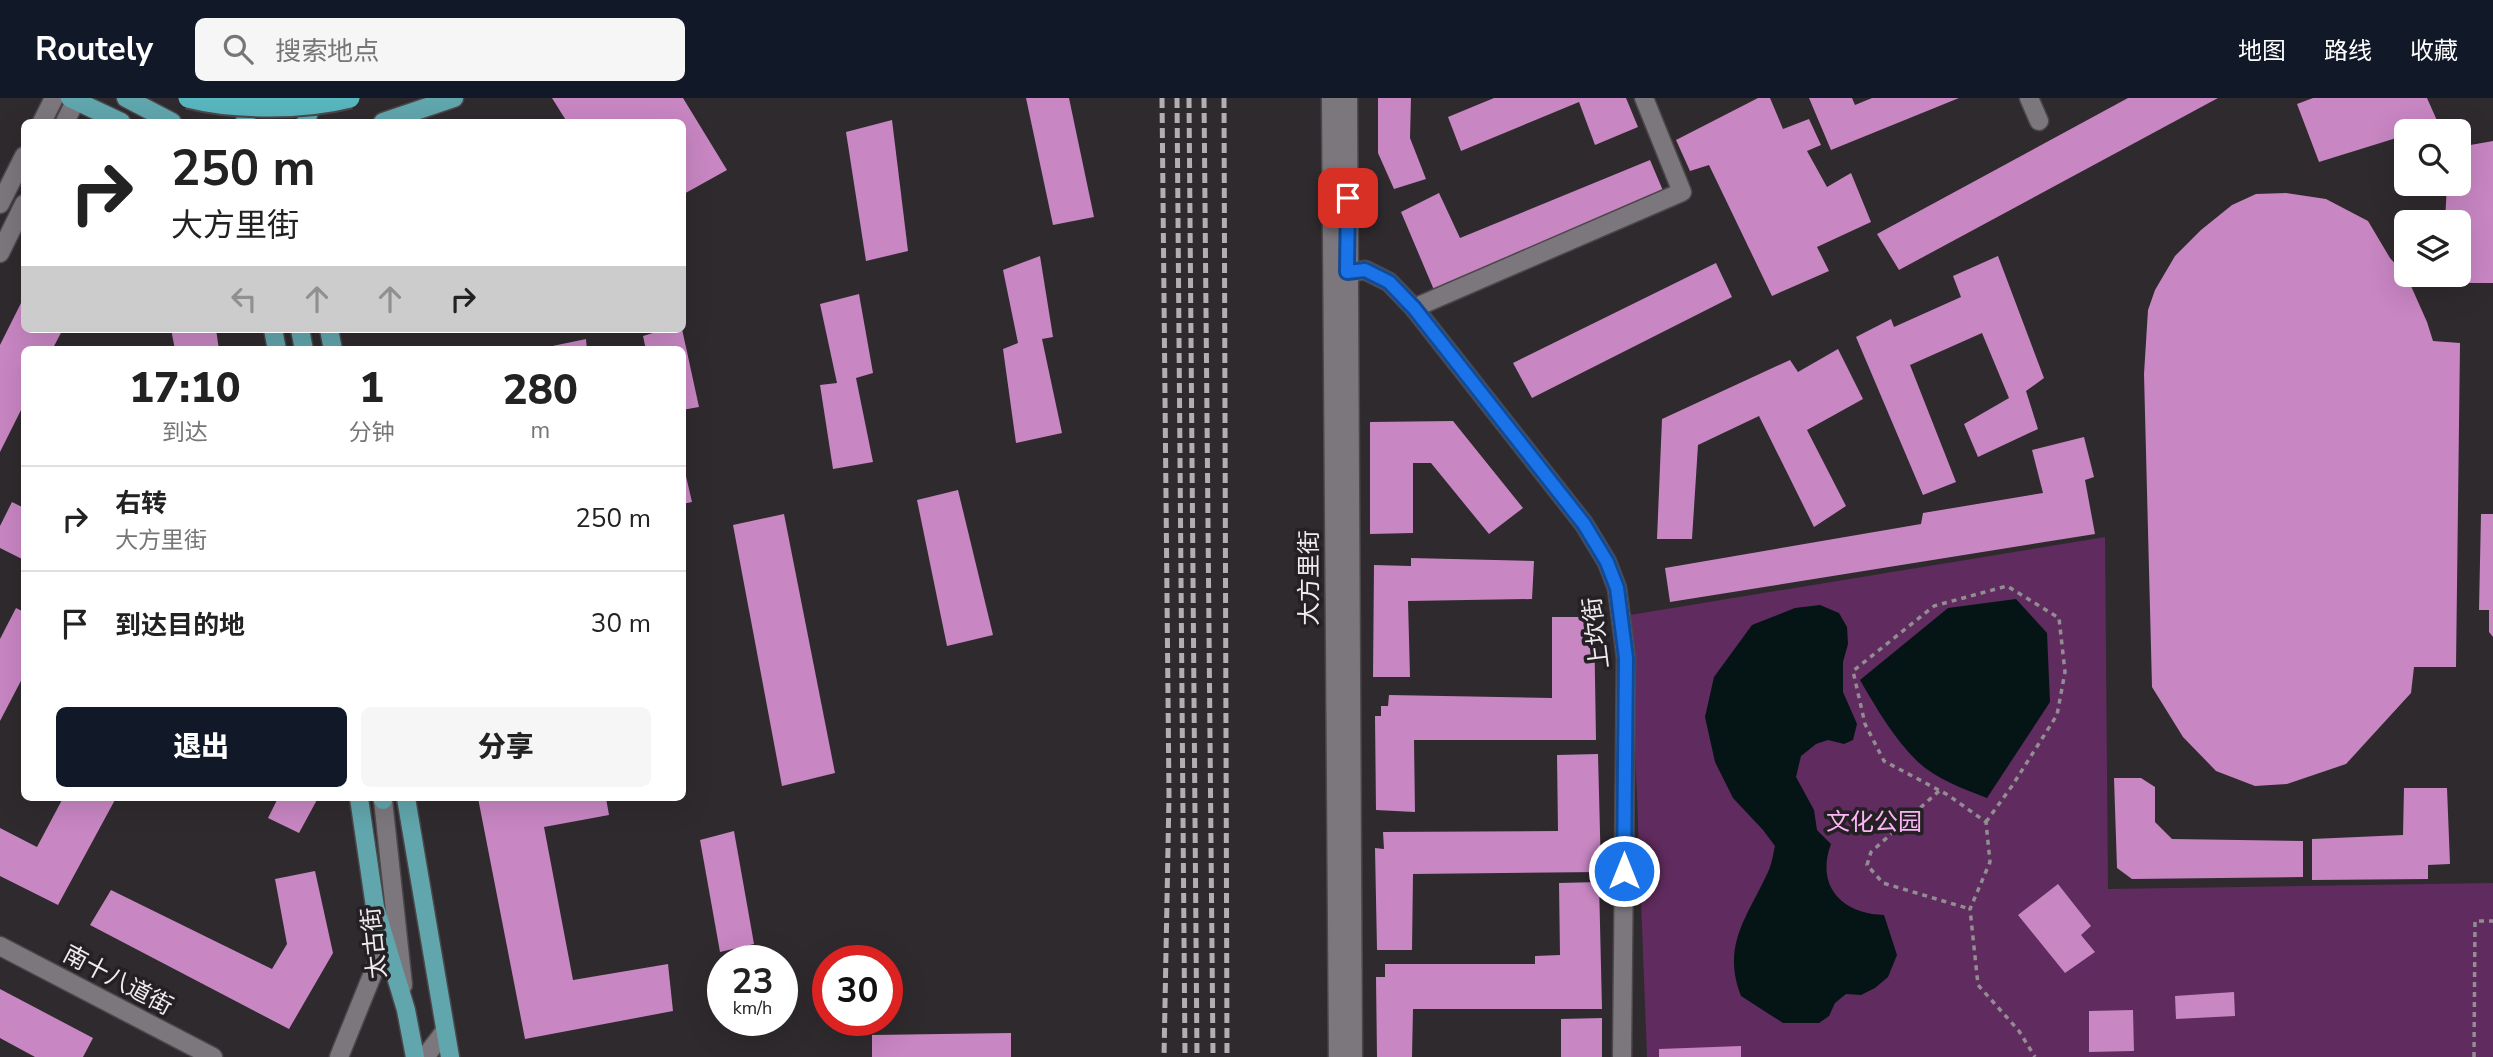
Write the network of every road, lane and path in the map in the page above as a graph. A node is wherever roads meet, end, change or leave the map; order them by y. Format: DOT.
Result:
graph roads {
  1 [pos="54,98"];
  2 [pos="126,98"];
  3 [pos="188,98"];
  4 [pos="249,98"];
  5 [pos="313,98"];
  6 [pos="350,98"];
  7 [pos="454,98"];
  8 [pos="1331,98"];
  9 [pos="1348,98"];
  10 [pos="1644,98"];
  11 [pos="2029,98"];
  12 [pos="74,99"];
  13 [pos="43,119"];
  14 [pos="66,119"];
  15 [pos="115,119"];
  16 [pos="166,119"];
  17 [pos="246,119"];
  18 [pos="307,119"];
  19 [pos="392,119"];
  20 [pos="2039,121"];
  21 [pos="21,162"];
  22 [pos="0,204"];
  23 [pos="21,210"];
  24 [pos="0,253"];
  25 [pos="1347,272"];
  26 [pos="1414,308"];
  27 [pos="1939,791"];
  28 [pos="359,801"];
  29 [pos="382,801"];
  30 [pos="407,801"];
  31 [pos="1986,821"];
  32 [pos="1970,909"];
  33 [pos="2493,921"];
  34 [pos="386,942"];
  35 [pos="0,946"];
  36 [pos="406,1010"];
  37 [pos="445,1031"];
  38 [pos="213,1057"];
  39 [pos="339,1057"];
  40 [pos="415,1057"];
  41 [pos="425,1057"];
  42 [pos="450,1057"];
  43 [pos="1338,1057"];
  44 [pos="1353,1057"];
  45 [pos="1622,1057"];
  46 [pos="2035,1057"];
  47 [pos="2474,1057"];
  1 -- 13 [label="main road"];
  2 -- 16 [label="main road"];
  3 -- 6 [label="highway, bridge"];
  4 -- 17 [label="main road"];
  5 -- 18 [label="main road"];
  7 -- 19 [label="main road"];
  8 -- 43 [label="main road, 大方里街"];
  9 -- 25 [label="main road, 大方里街"];
  10 -- 26 [label="main road"];
  11 -- 20 [label="main road"];
  12 -- 14 [label="main road"];
  12 -- 15 [label="main road"];
  21 -- 22 [label="main road"];
  23 -- 24 [label="main road"];
  25 -- 26 [label="main road, 上坎街"];
  25 -- 44 [label="main road, 大方里街"];
  26 -- 45 [label="main road, 上坎街"];
  27 -- 31 [label="path"];
  27 -- 31 [label="path"];
  27 -- 32 [label="path"];
  28 -- 34 [label="main road, 太古街"];
  29 -- 36 [label="main road, 太古街"];
  30 -- 37 [label="main road"];
  31 -- 32 [label="path"];
  32 -- 46 [label="path"];
  33 -- 47 [label="path"];
  34 -- 36 [label="main road, 太古街"];
  34 -- 39 [label="main road, 太古街"];
  35 -- 38 [label="main road, 南十八道街"];
  36 -- 40 [label="main road"];
  37 -- 41 [label="main road"];
  37 -- 42 [label="main road"];
}
